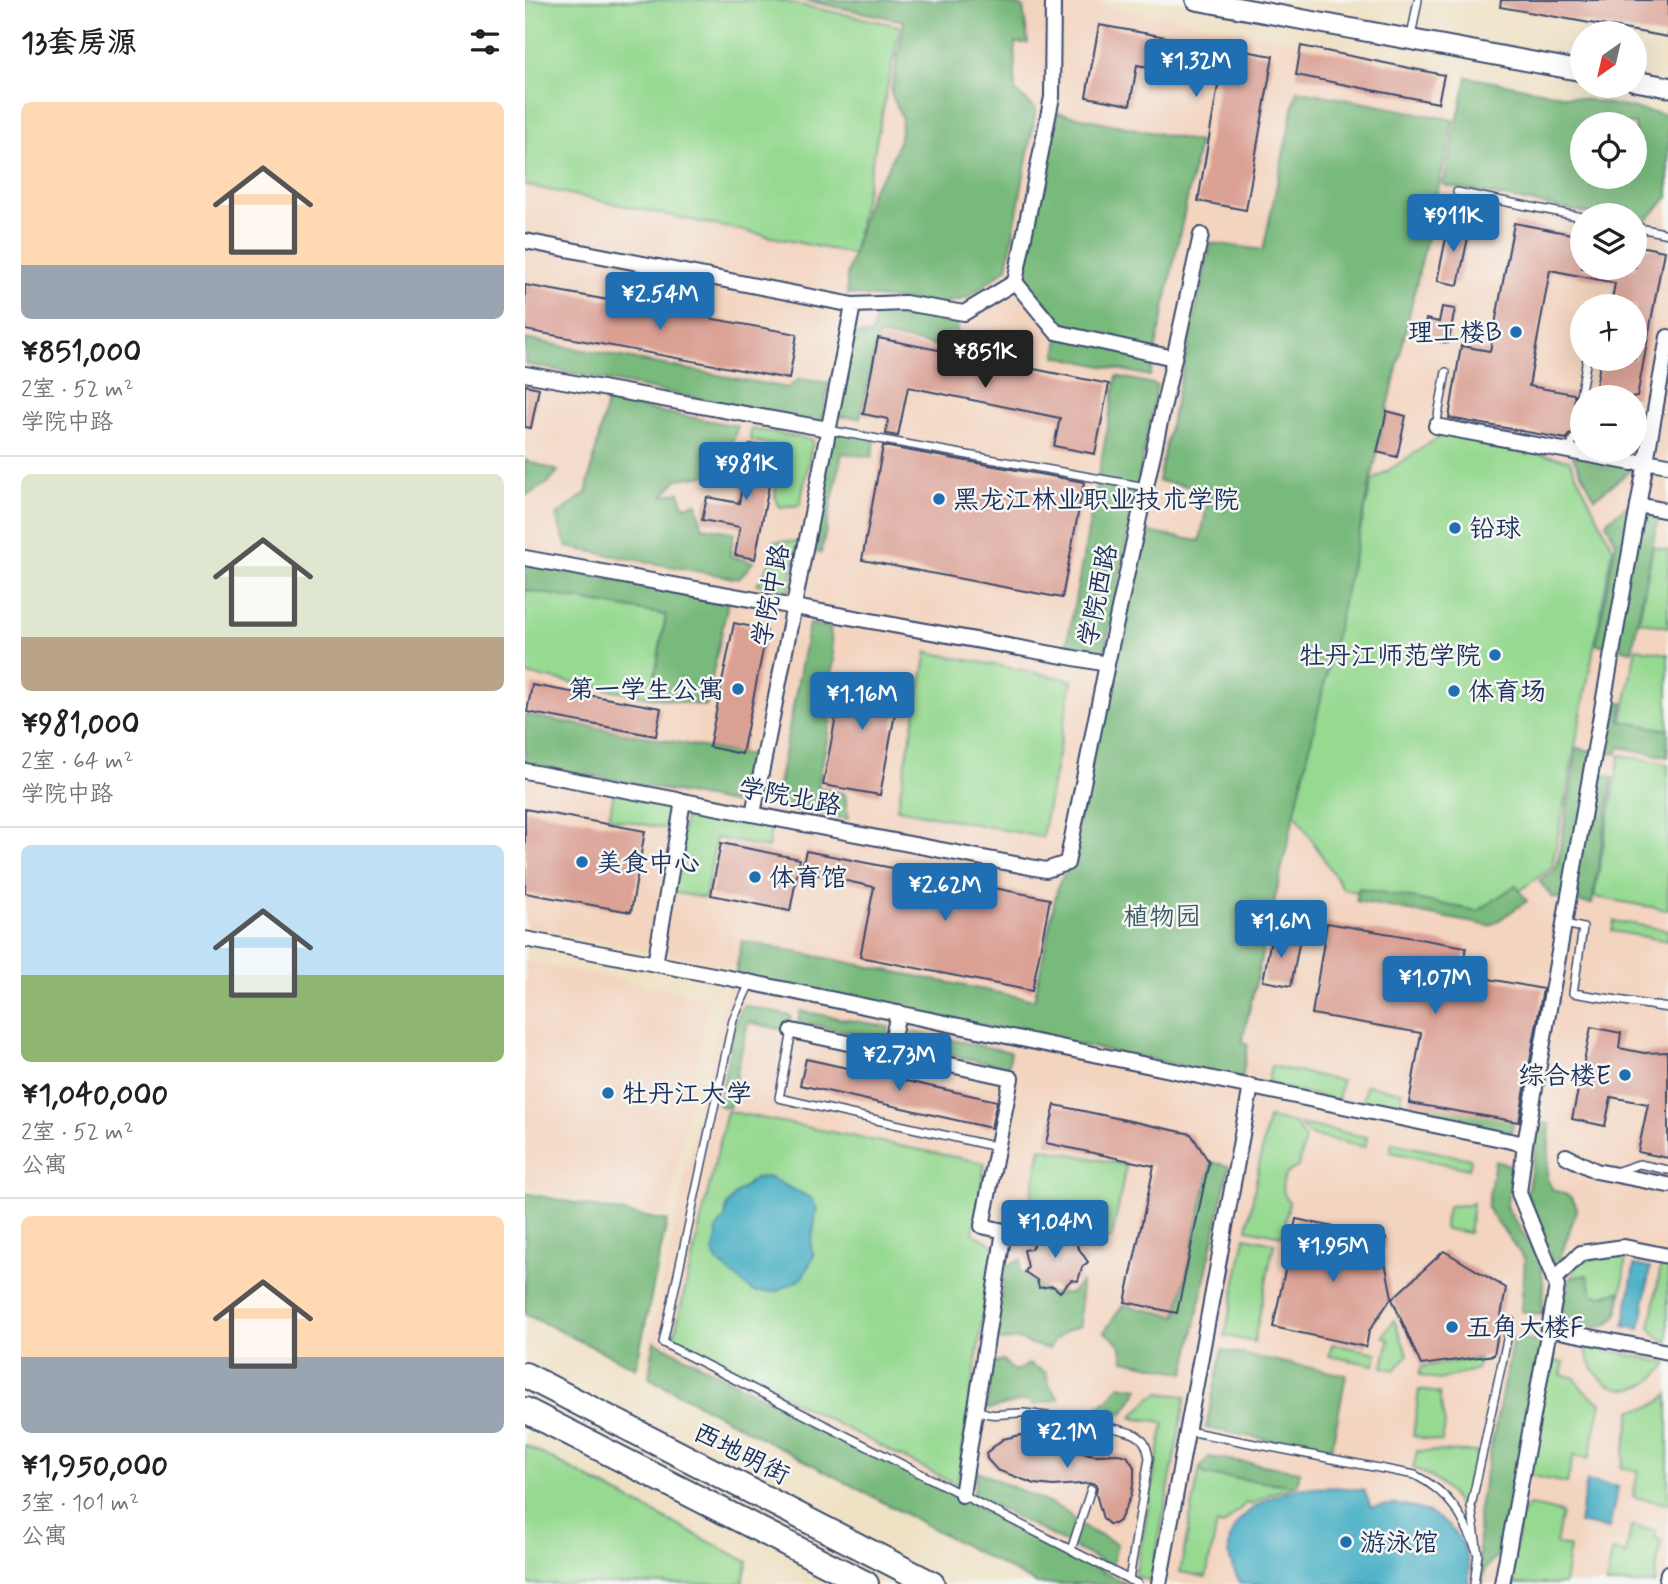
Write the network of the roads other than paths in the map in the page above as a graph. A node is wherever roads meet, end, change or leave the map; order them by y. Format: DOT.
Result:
graph roads {
  1 [pos="1053,0"];
  2 [pos="1196,0"];
  3 [pos="1418,0"];
  4 [pos="1410,40"];
  5 [pos="1570,69"];
  6 [pos="1647,83"];
  7 [pos="1668,87"];
  8 [pos="1457,192"];
  9 [pos="1570,215"];
  10 [pos="1647,230"];
  11 [pos="1668,234"];
  12 [pos="1201,235"];
  13 [pos="525,241"];
  14 [pos="1015,282"];
  15 [pos="853,306"];
  16 [pos="1668,337"];
  17 [pos="1174,358"];
  18 [pos="1446,372"];
  19 [pos="525,374"];
  20 [pos="1436,426"];
  21 [pos="828,429"];
  22 [pos="1570,445"];
  23 [pos="1647,450"];
  24 [pos="1647,461"];
  25 [pos="1645,462"];
  26 [pos="1668,466"];
  27 [pos="1146,488"];
  28 [pos="1638,505"];
  29 [pos="1668,511"];
  30 [pos="525,558"];
  31 [pos="792,607"];
  32 [pos="1107,664"];
  33 [pos="525,771"];
  34 [pos="683,801"];
  35 [pos="753,814"];
  36 [pos="1046,870"];
  37 [pos="1564,923"];
  38 [pos="525,939"];
  39 [pos="655,964"];
  40 [pos="750,982"];
  41 [pos="1668,1008"];
  42 [pos="898,1013"];
  43 [pos="792,1031"];
  44 [pos="890,1051"];
  45 [pos="1251,1086"];
  46 [pos="1525,1143"];
  47 [pos="997,1147"];
  48 [pos="1566,1156"];
  49 [pos="1668,1170"];
  50 [pos="1610,1174"];
  51 [pos="1668,1185"];
  52 [pos="1668,1256"];
  53 [pos="1554,1280"];
  54 [pos="1511,1321"];
  55 [pos="1549,1329"];
  56 [pos="1668,1352"];
  57 [pos="525,1375"];
  58 [pos="977,1405"];
  59 [pos="525,1410"];
  60 [pos="1187,1431"];
  61 [pos="1091,1489"];
  62 [pos="962,1495"];
  63 [pos="1071,1550"];
  64 [pos="1478,1554"];
  65 [pos="1668,1573"];
  66 [pos="1129,1580"];
  67 [pos="866,1584"];
  68 [pos="932,1584"];
  69 [pos="1138,1584"];
  70 [pos="1159,1584"];
  71 [pos="1474,1584"];
  72 [pos="1502,1584"];
  73 [pos="1666,1584"];
  1 -- 14 [label="street"];
  2 -- 4 [label="street"];
  3 -- 4 [label="lane"];
  4 -- 5 [label="street"];
  6 -- 7 [label="street"];
  8 -- 9 [label="lane"];
  10 -- 11 [label="lane"];
  12 -- 17 [label="street, 学院西路"];
  13 -- 15 [label="street"];
  14 -- 15 [label="street"];
  14 -- 17 [label="street"];
  15 -- 21 [label="street, 学院中路"];
  16 -- 23 [label="street"];
  17 -- 27 [label="street, 学院西路"];
  18 -- 20 [label="lane"];
  19 -- 21 [label="street"];
  20 -- 22 [label="street"];
  21 -- 27 [label="lane"];
  21 -- 31 [label="street, 学院中路"];
  24 -- 26 [label="street"];
  25 -- 28 [label="street"];
  27 -- 32 [label="street, 学院西路"];
  28 -- 29 [label="street"];
  28 -- 37 [label="street"];
  30 -- 31 [label="street"];
  31 -- 32 [label="street"];
  31 -- 35 [label="street, 学院中路"];
  32 -- 36 [label="street, 学院西路"];
  33 -- 34 [label="street, 学院北路"];
  34 -- 35 [label="street, 学院北路"];
  34 -- 39 [label="street"];
  35 -- 36 [label="street, 学院北路"];
  37 -- 41 [label="lane"];
  37 -- 46 [label="street"];
  38 -- 39 [label="street"];
  39 -- 40 [label="street"];
  40 -- 42 [label="street"];
  40 -- 62 [label="lane"];
  42 -- 44 [label="street"];
  42 -- 45 [label="street"];
  43 -- 44 [label="street"];
  43 -- 47 [label="lane"];
  44 -- 47 [label="street"];
  45 -- 46 [label="street"];
  45 -- 60 [label="street"];
  46 -- 53 [label="street"];
  47 -- 58 [label="street"];
  48 -- 50 [label="street"];
  49 -- 50 [label="lane"];
  50 -- 51 [label="street"];
  52 -- 53 [label="street"];
  53 -- 55 [label="street"];
  54 -- 64 [label="lane"];
  55 -- 56 [label="street"];
  55 -- 72 [label="street"];
  57 -- 68 [label="highway, 西地明街"];
  58 -- 62 [label="street"];
  58 -- 66 [label="lane"];
  59 -- 67 [label="highway"];
  60 -- 64 [label="lane"];
  60 -- 70 [label="street"];
  61 -- 63 [label="lane"];
  62 -- 63 [label="lane"];
  63 -- 66 [label="lane"];
  64 -- 71 [label="lane"];
  65 -- 73 [label="street"];
  66 -- 69 [label="lane"];
}
